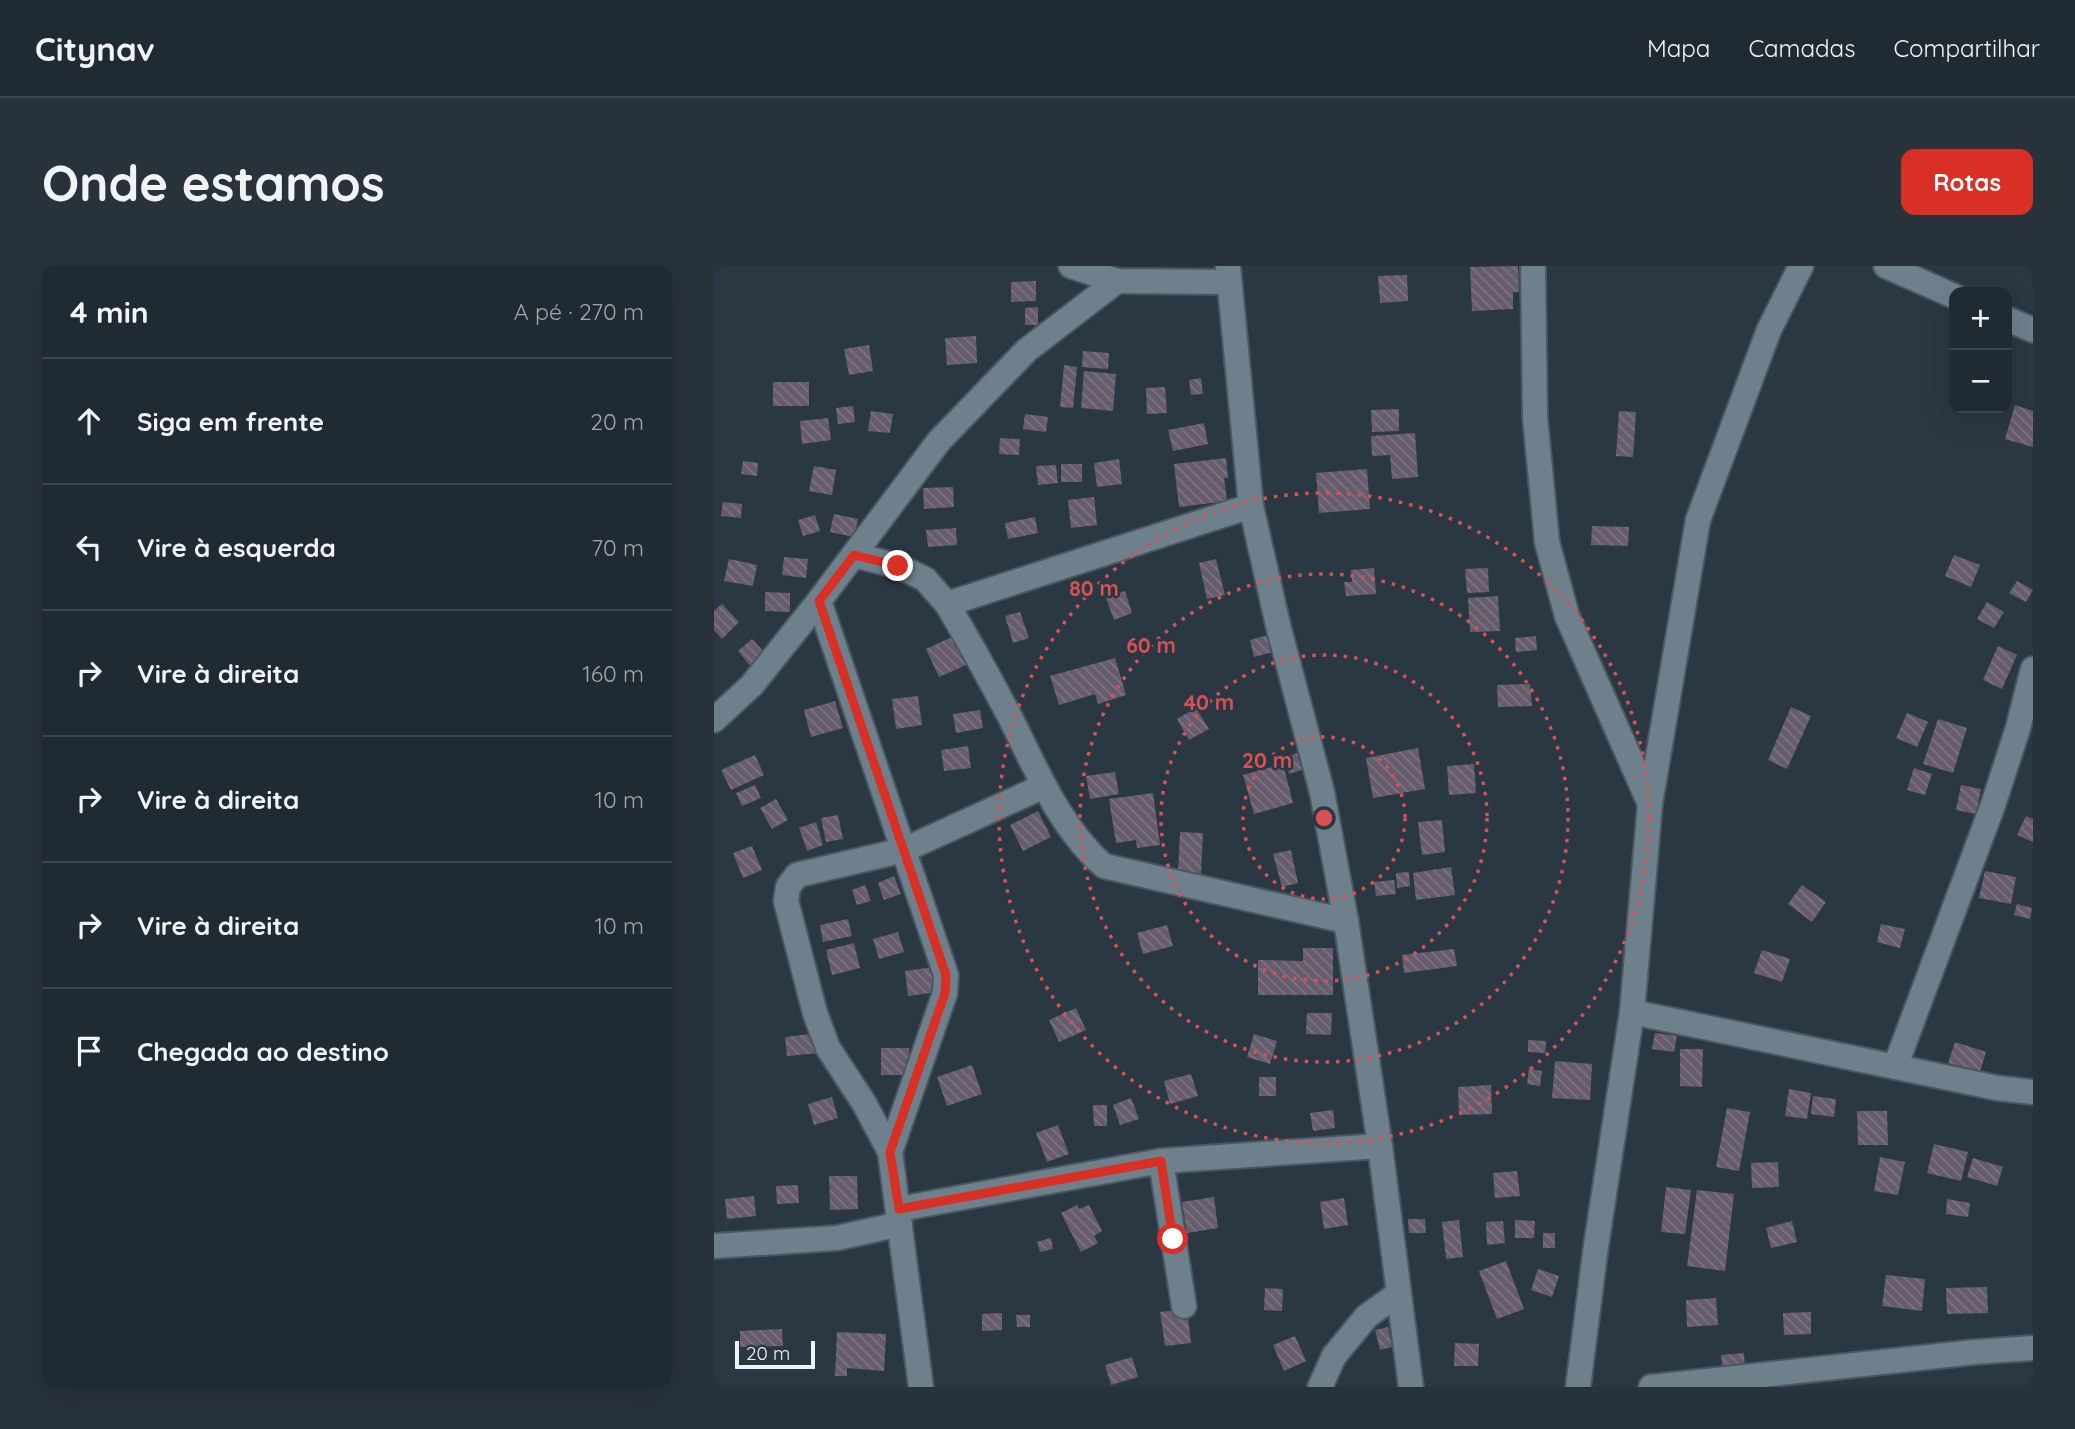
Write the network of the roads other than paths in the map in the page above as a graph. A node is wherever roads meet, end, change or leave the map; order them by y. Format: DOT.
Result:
graph roads {
  1 [pos="1071,266"];
  2 [pos="1533,266"];
  3 [pos="1801,266"];
  4 [pos="1886,266"];
  5 [pos="1228,274"];
  6 [pos="1117,281"];
  7 [pos="1949,294"];
  8 [pos="2012,321"];
  9 [pos="2033,330"];
  10 [pos="1251,506"];
  11 [pos="854,555"];
  12 [pos="819,601"];
  13 [pos="947,604"];
  14 [pos="2033,669"];
  15 [pos="714,720"];
  16 [pos="2025,730"];
  17 [pos="1044,786"];
  18 [pos="1650,804"];
  19 [pos="904,850"];
  20 [pos="1346,921"];
  21 [pos="1632,1012"];
  22 [pos="1895,1067"];
  23 [pos="2033,1092"];
  24 [pos="1380,1146"];
  25 [pos="890,1152"];
  26 [pos="1161,1161"];
  27 [pos="900,1216"];
  28 [pos="714,1246"];
  29 [pos="1398,1294"];
  30 [pos="1184,1306"];
  31 [pos="2033,1348"];
  32 [pos="921,1387"];
  33 [pos="1320,1387"];
  34 [pos="1411,1387"];
  35 [pos="1578,1387"];
  36 [pos="1651,1387"];
  1 -- 6 [label="street"];
  2 -- 18 [label="street"];
  3 -- 18 [label="street"];
  4 -- 7 [label="street"];
  5 -- 6 [label="street"];
  5 -- 10 [label="street"];
  6 -- 11 [label="street"];
  8 -- 9 [label="street"];
  10 -- 13 [label="street"];
  10 -- 20 [label="street"];
  11 -- 12 [label="street"];
  11 -- 13 [label="street"];
  12 -- 15 [label="street"];
  12 -- 19 [label="street"];
  13 -- 17 [label="street"];
  14 -- 16 [label="street"];
  16 -- 22 [label="street"];
  17 -- 19 [label="street"];
  17 -- 20 [label="street"];
  18 -- 21 [label="street"];
  19 -- 25 [label="street"];
  19 -- 25 [label="street"];
  20 -- 24 [label="street"];
  21 -- 22 [label="street"];
  21 -- 35 [label="street"];
  22 -- 23 [label="street"];
  24 -- 26 [label="street"];
  24 -- 29 [label="street"];
  25 -- 27 [label="street"];
  26 -- 27 [label="street"];
  26 -- 30 [label="street"];
  27 -- 28 [label="street"];
  27 -- 32 [label="street"];
  29 -- 33 [label="street"];
  29 -- 34 [label="street"];
  31 -- 36 [label="street"];
}
